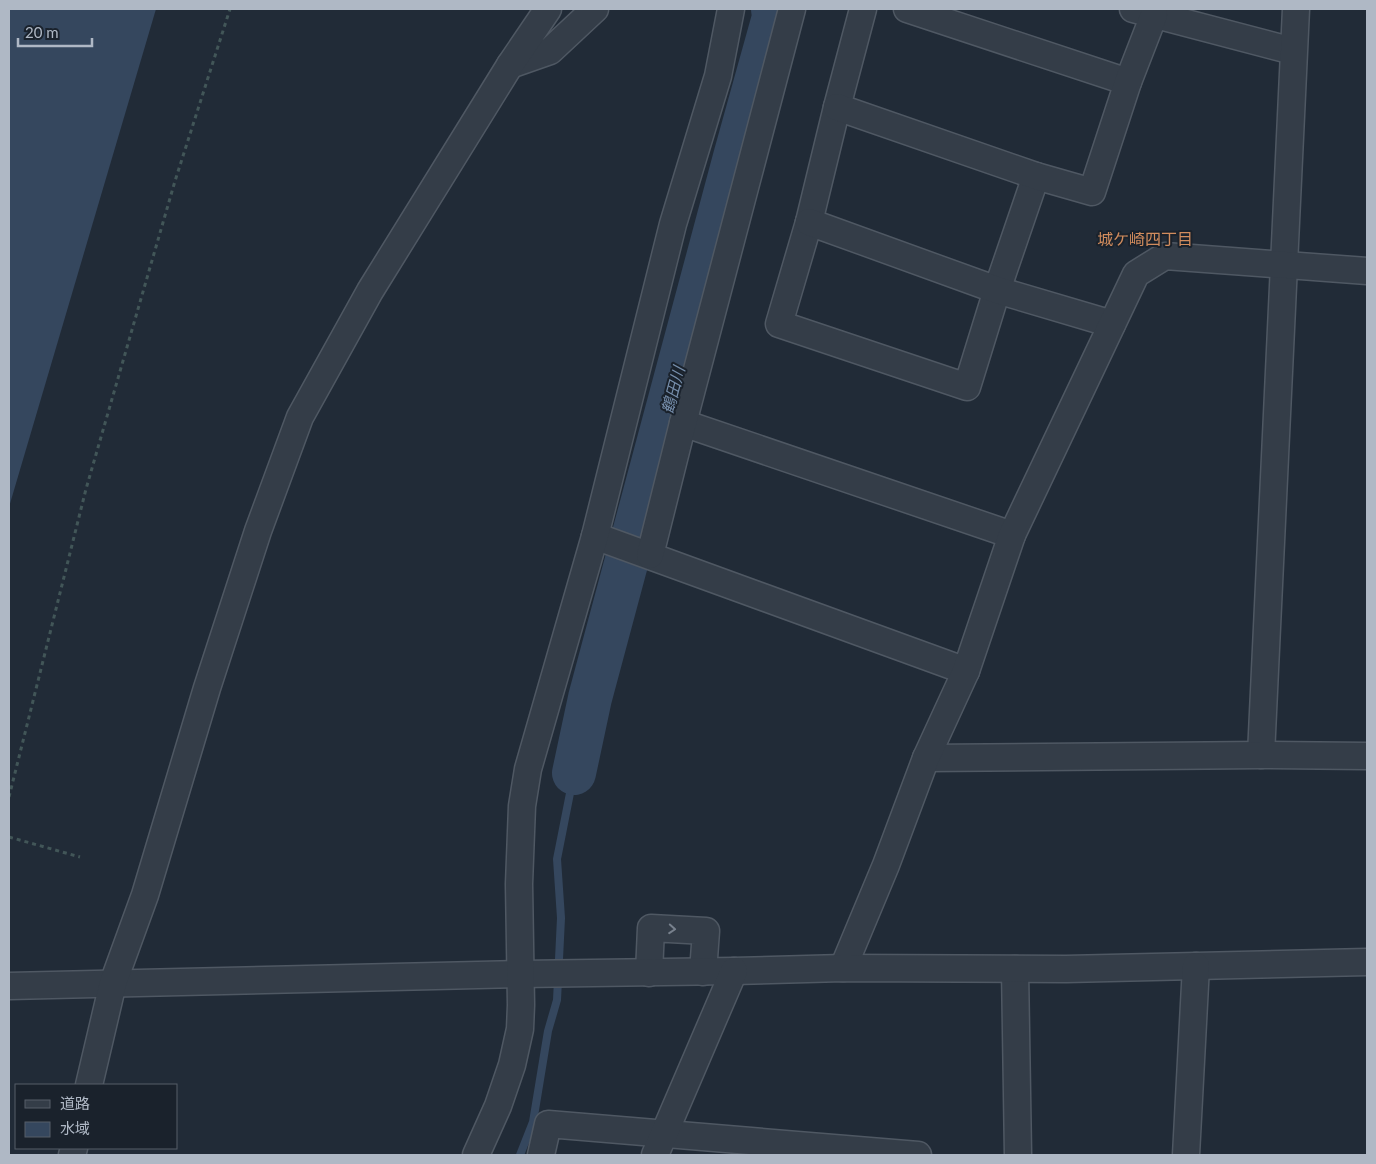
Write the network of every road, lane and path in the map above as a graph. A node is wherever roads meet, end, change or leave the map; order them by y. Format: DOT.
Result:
graph roads {
  1 [pos="230,9"];
  2 [pos="548,9"];
  3 [pos="595,9"];
  4 [pos="731,9"];
  5 [pos="792,9"];
  6 [pos="863,9"];
  7 [pos="907,9"];
  8 [pos="1296,9"];
  9 [pos="1143,12"];
  10 [pos="1293,51"];
  11 [pos="510,65"];
  12 [pos="1128,82"];
  13 [pos="837,107"];
  14 [pos="1036,176"];
  15 [pos="809,222"];
  16 [pos="1285,266"];
  17 [pos="1367,271"];
  18 [pos="997,290"];
  19 [pos="1112,324"];
  20 [pos="682,423"];
  21 [pos="1012,535"];
  22 [pos="595,536"];
  23 [pos="650,555"];
  24 [pos="966,671"];
  25 [pos="1261,755"];
  26 [pos="1367,756"];
  27 [pos="926,758"];
  28 [pos="9,796"];
  29 [pos="9,837"];
  30 [pos="80,857"];
  31 [pos="1367,962"];
  32 [pos="1196,966"];
  33 [pos="843,968"];
  34 [pos="1015,969"];
  35 [pos="734,971"];
  36 [pos="703,972"];
  37 [pos="649,973"];
  38 [pos="521,974"];
  39 [pos="101,984"];
  40 [pos="9,986"];
  41 [pos="89,1084"];
  42 [pos="660,1145"];
  43 [pos="818,1151"];
  44 [pos="476,1155"];
  45 [pos="540,1155"];
  46 [pos="918,1155"];
  47 [pos="1018,1155"];
  48 [pos="1186,1155"];
  1 -- 28 [label="path"];
  2 -- 11 [label="street"];
  3 -- 11 [label="street"];
  4 -- 22 [label="street"];
  5 -- 20 [label="street"];
  6 -- 13 [label="street"];
  7 -- 12 [label="street"];
  8 -- 10 [label="street"];
  9 -- 10 [label="street"];
  9 -- 12 [label="street"];
  10 -- 16 [label="street"];
  11 -- 39 [label="street"];
  12 -- 14 [label="street"];
  13 -- 14 [label="street"];
  13 -- 15 [label="street"];
  14 -- 18 [label="street"];
  15 -- 18 [label="street"];
  15 -- 18 [label="street"];
  16 -- 17 [label="street"];
  16 -- 19 [label="street"];
  16 -- 25 [label="street"];
  18 -- 19 [label="street"];
  19 -- 21 [label="street"];
  20 -- 21 [label="street"];
  20 -- 23 [label="street"];
  21 -- 24 [label="street"];
  22 -- 23 [label="street"];
  22 -- 38 [label="street"];
  23 -- 24 [label="street"];
  24 -- 27 [label="street"];
  25 -- 26 [label="street"];
  25 -- 27 [label="street"];
  27 -- 33 [label="street"];
  29 -- 30 [label="path"];
  31 -- 32 [label="street"];
  32 -- 34 [label="street"];
  32 -- 48 [label="street"];
  33 -- 34 [label="street"];
  33 -- 35 [label="street"];
  34 -- 47 [label="street"];
  35 -- 36 [label="street"];
  35 -- 42 [label="street"];
  36 -- 37 [label="street"];
  37 -- 36 [label="street, one-way"];
  37 -- 38 [label="street"];
  38 -- 39 [label="street"];
  38 -- 44 [label="street"];
  39 -- 40 [label="street"];
  39 -- 41 [label="street"];
  42 -- 43 [label="street"];
  42 -- 45 [label="street"];
  43 -- 46 [label="street"];
}
